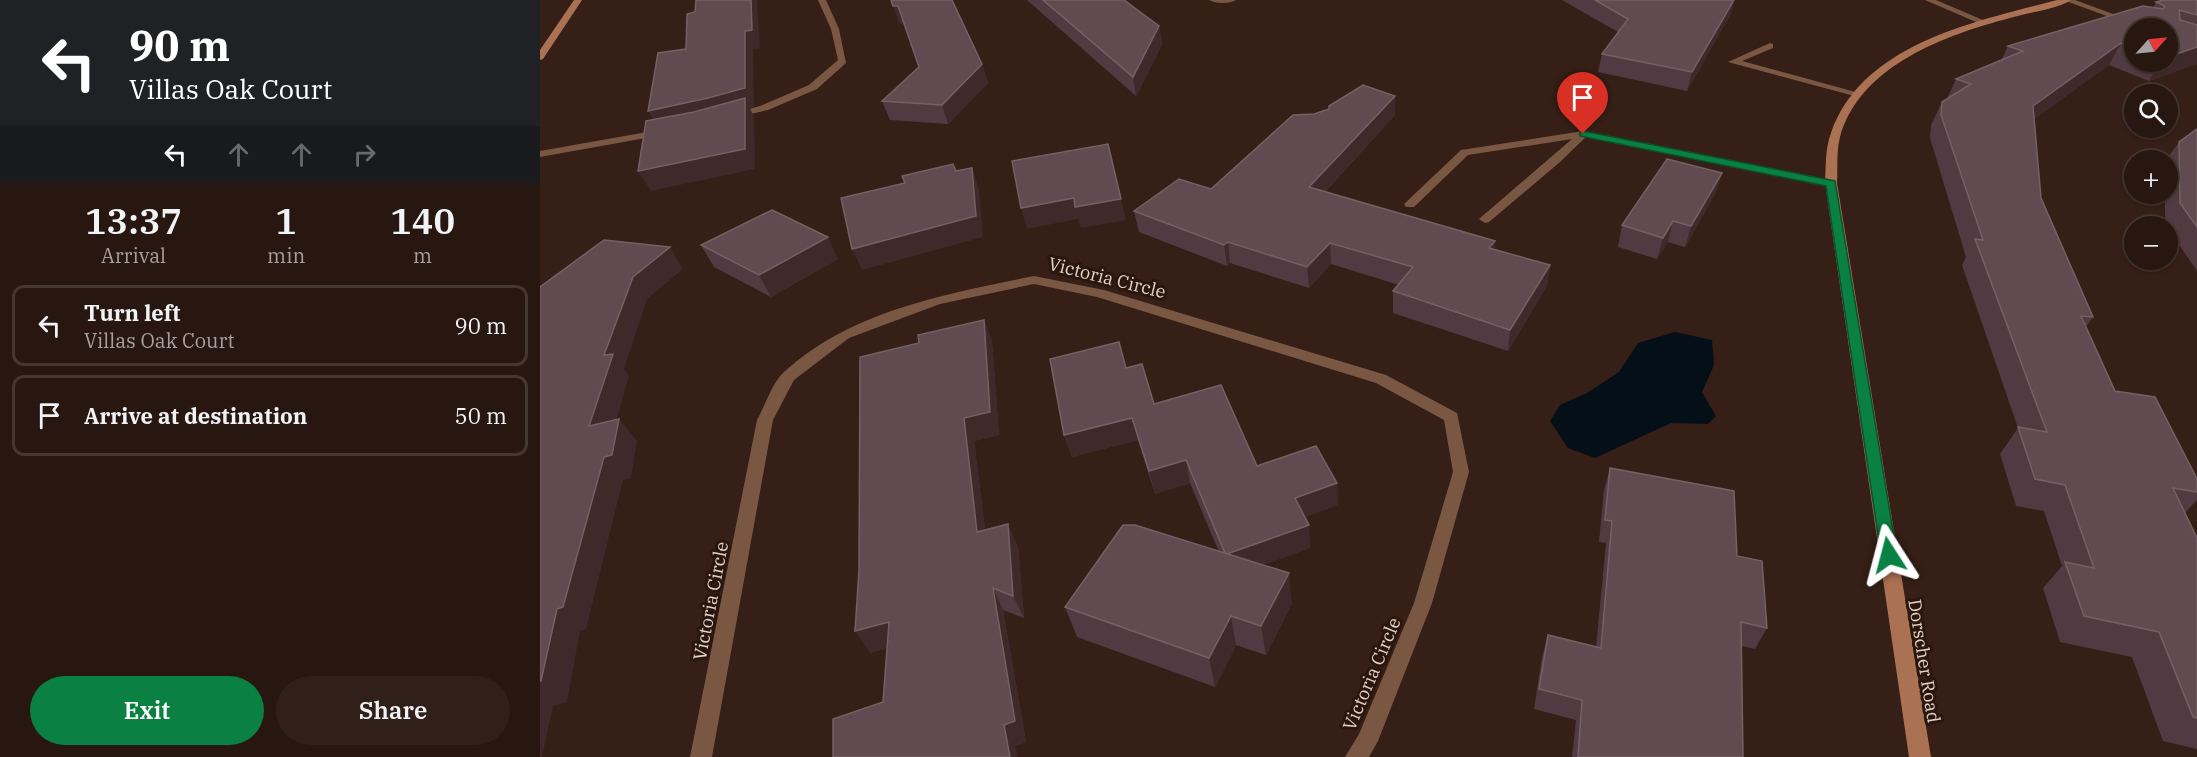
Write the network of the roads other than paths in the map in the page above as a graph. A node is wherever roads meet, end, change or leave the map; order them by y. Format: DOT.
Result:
graph roads {
  1 [pos="579,0"];
  2 [pos="822,0"];
  3 [pos="1213,0"];
  4 [pos="1232,0"];
  5 [pos="1929,0"];
  6 [pos="2067,0"];
  7 [pos="2124,20"];
  8 [pos="1986,22"];
  9 [pos="1770,46"];
  10 [pos="540,57"];
  11 [pos="1858,94"];
  12 [pos="724,119"];
  13 [pos="672,131"];
  14 [pos="1583,134"];
  15 [pos="540,154"];
  16 [pos="1831,183"];
  17 [pos="1410,204"];
  18 [pos="1485,219"];
  19 [pos="701,757"];
  20 [pos="1356,757"];
  21 [pos="1920,757"];
  1 -- 10 [label="street"];
  2 -- 12 [label="street"];
  3 -- 4 [label="street"];
  5 -- 8 [label="street"];
  6 -- 7 [label="street"];
  6 -- 8 [label="street, Dorscher Road"];
  8 -- 11 [label="street, Dorscher Road"];
  9 -- 11 [label="street"];
  11 -- 16 [label="street, Dorscher Road"];
  13 -- 15 [label="street"];
  14 -- 16 [label="street"];
  14 -- 17 [label="street"];
  14 -- 18 [label="street"];
  16 -- 21 [label="street, Dorscher Road"];
  19 -- 20 [label="street, Victoria Circle"];
}
